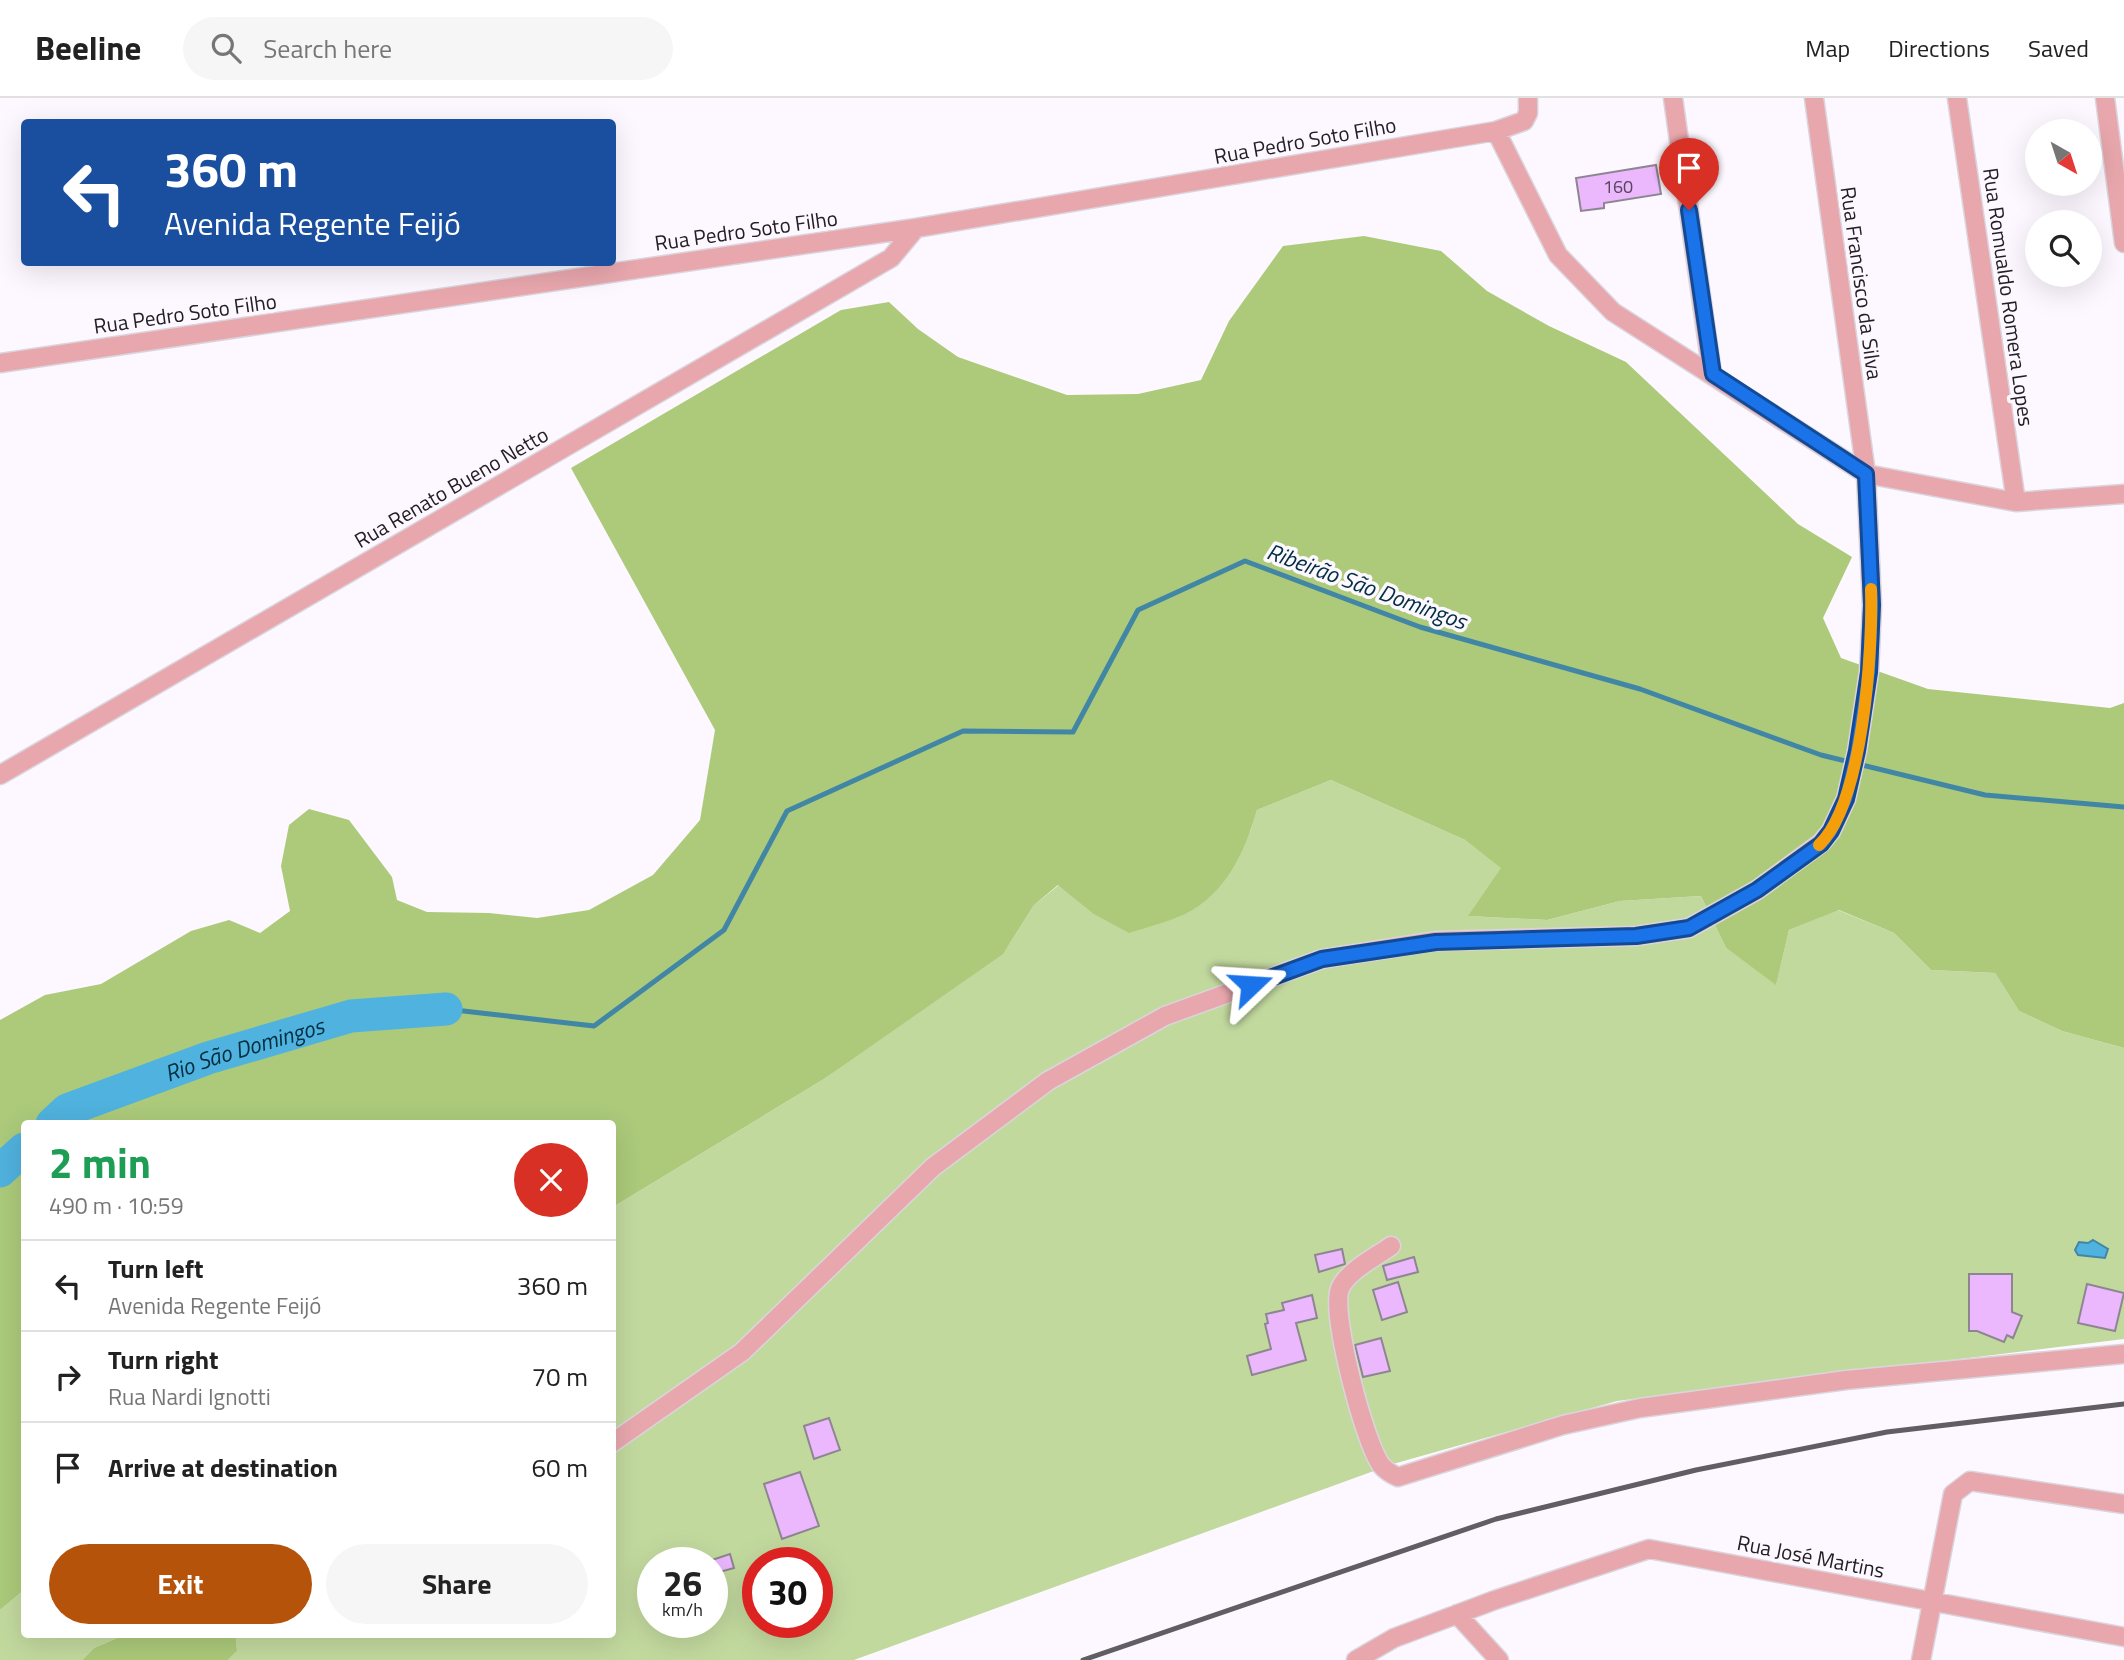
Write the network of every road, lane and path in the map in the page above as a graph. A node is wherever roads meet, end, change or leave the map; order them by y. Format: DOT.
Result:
graph roads {
  1 [pos="1528,98"];
  2 [pos="1673,98"];
  3 [pos="1814,98"];
  4 [pos="1957,98"];
  5 [pos="2105,98"];
  6 [pos="1496,131"];
  7 [pos="916,228"];
  8 [pos="2124,243"];
  9 [pos="0,363"];
  10 [pos="1713,374"];
  11 [pos="1866,474"];
  12 [pos="2124,494"];
  13 [pos="2016,502"];
  14 [pos="0,775"];
  15 [pos="1391,1247"];
  16 [pos="2124,1354"];
  17 [pos="616,1440"];
  18 [pos="2124,1504"];
  19 [pos="1932,1601"];
  20 [pos="1457,1614"];
  21 [pos="2124,1637"];
  22 [pos="1356,1660"];
  23 [pos="1499,1660"];
  24 [pos="1921,1660"];
  1 -- 6 [label="street, Rua Pedro Soto Filho"];
  2 -- 10 [label="street"];
  3 -- 11 [label="street, Rua Francisco da Silva"];
  4 -- 13 [label="street, Rua Romualdo Romera Lopes"];
  5 -- 8 [label="street"];
  6 -- 7 [label="street, Rua Pedro Soto Filho"];
  6 -- 10 [label="street"];
  7 -- 9 [label="street, Rua Pedro Soto Filho"];
  7 -- 14 [label="street, Rua Renato Bueno Netto"];
  10 -- 11 [label="street"];
  11 -- 13 [label="street"];
  11 -- 17 [label="street, Rua Francisco da Silva"];
  12 -- 13 [label="street"];
  15 -- 16 [label="street"];
  18 -- 19 [label="street"];
  19 -- 20 [label="street, Rua José Martins"];
  19 -- 21 [label="street, Rua José Martins"];
  19 -- 24 [label="street"];
  20 -- 22 [label="street, Rua José Martins"];
  20 -- 23 [label="street"];
}
